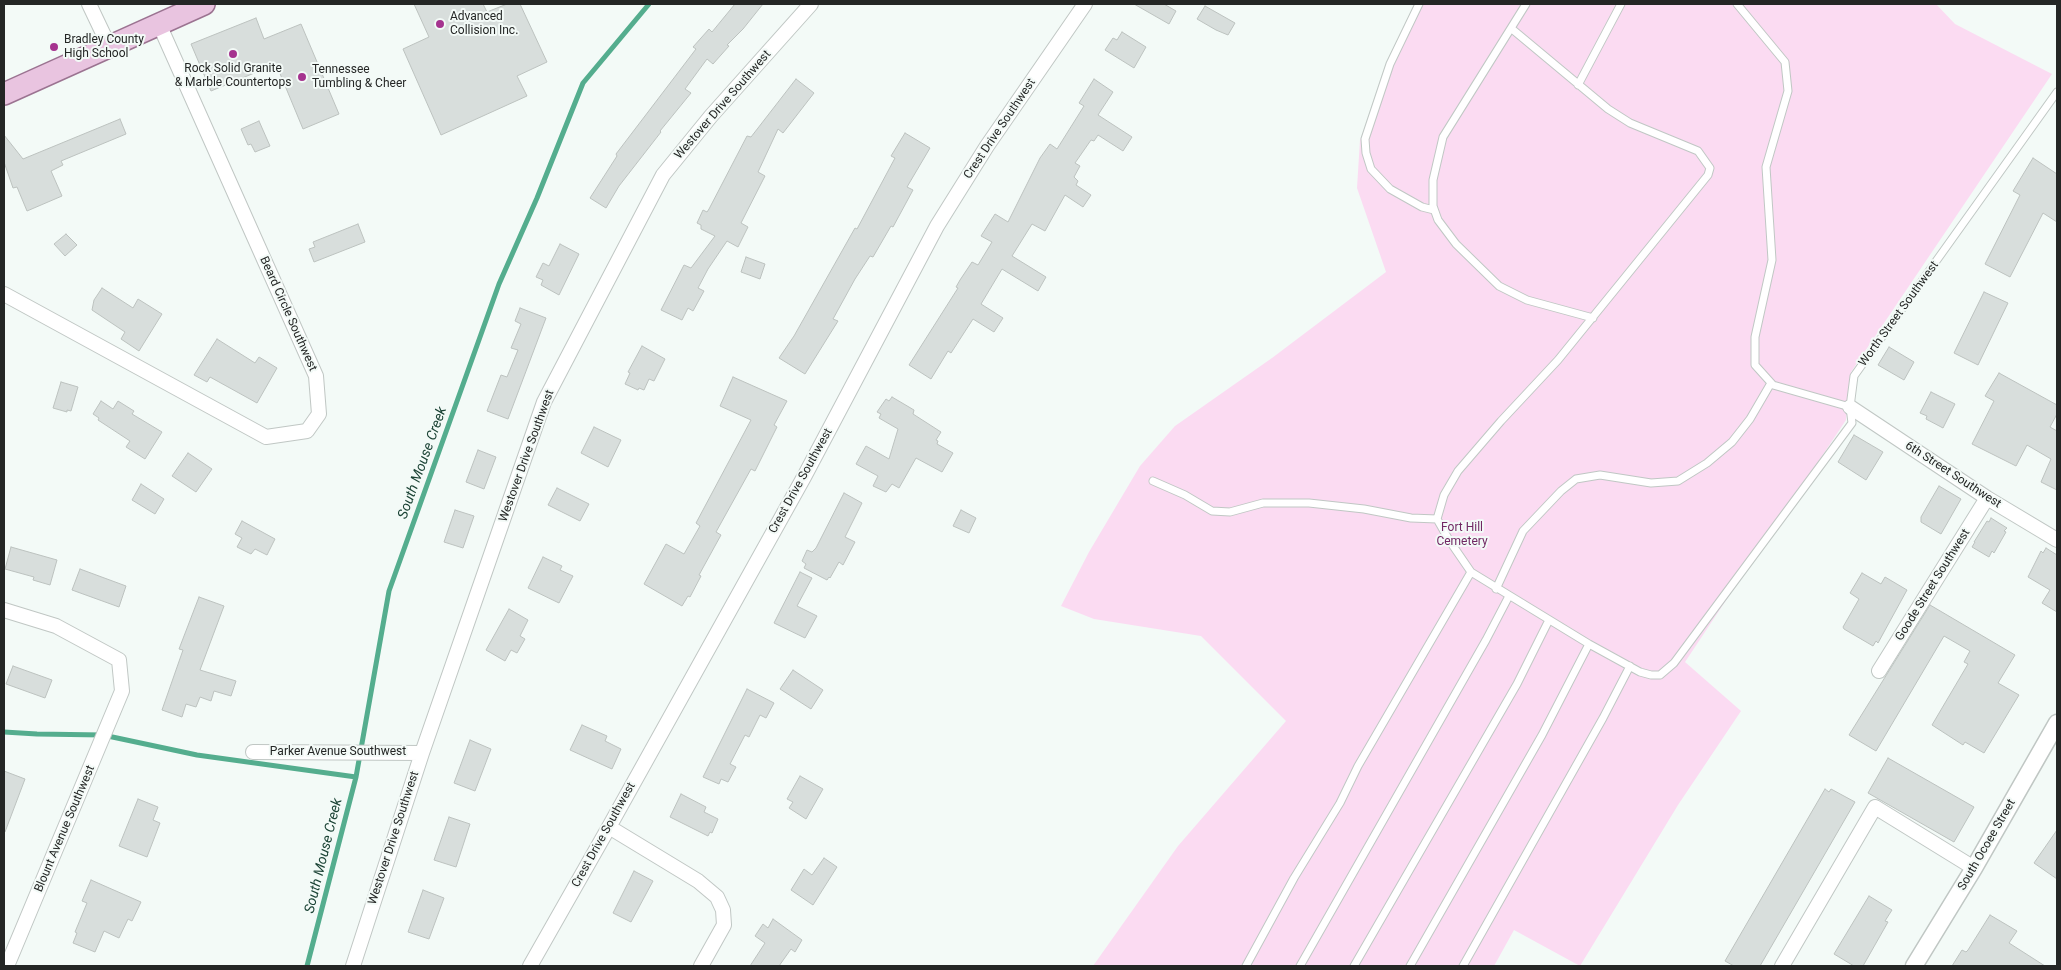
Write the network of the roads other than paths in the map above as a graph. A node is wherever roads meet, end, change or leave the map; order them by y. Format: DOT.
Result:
graph roads {
  1 [pos="89,4"];
  2 [pos="204,4"];
  3 [pos="811,4"];
  4 [pos="1085,4"];
  5 [pos="1419,4"];
  6 [pos="1526,4"];
  7 [pos="1621,4"];
  8 [pos="1737,4"];
  9 [pos="159,24"];
  10 [pos="1512,29"];
  11 [pos="109,46"];
  12 [pos="1578,85"];
  13 [pos="2057,92"];
  14 [pos="4,94"];
  15 [pos="1434,210"];
  16 [pos="4,294"];
  17 [pos="1593,318"];
  18 [pos="1771,383"];
  19 [pos="1850,407"];
  20 [pos="1153,481"];
  21 [pos="1987,498"];
  22 [pos="1438,518"];
  23 [pos="2057,540"];
  24 [pos="1471,572"];
  25 [pos="1496,589"];
  26 [pos="1509,596"];
  27 [pos="4,610"];
  28 [pos="1550,620"];
  29 [pos="1589,644"];
  30 [pos="1630,666"];
  31 [pos="1879,671"];
  32 [pos="2057,723"];
  33 [pos="253,752"];
  34 [pos="422,753"];
  35 [pos="609,828"];
  36 [pos="1974,868"];
  37 [pos="7,966"];
  38 [pos="353,966"];
  39 [pos="530,966"];
  40 [pos="701,966"];
  41 [pos="1246,966"];
  42 [pos="1300,966"];
  43 [pos="1354,966"];
  44 [pos="1410,966"];
  45 [pos="1463,966"];
  46 [pos="1782,966"];
  47 [pos="1914,966"];
  1 -- 11 [label="street"];
  2 -- 9 [label="main road"];
  3 -- 34 [label="street, Westover Drive Southwest"];
  4 -- 35 [label="street, Crest Drive Southwest"];
  5 -- 15 [label="lane"];
  6 -- 10 [label="lane"];
  7 -- 12 [label="lane"];
  8 -- 18 [label="lane"];
  9 -- 11 [label="main road"];
  9 -- 16 [label="street, Beard Circle Southwest"];
  10 -- 12 [label="lane"];
  10 -- 15 [label="lane"];
  11 -- 14 [label="main road"];
  12 -- 17 [label="lane"];
  13 -- 19 [label="lane, Worth Street Southwest"];
  15 -- 17 [label="lane"];
  17 -- 22 [label="lane"];
  18 -- 19 [label="lane"];
  18 -- 25 [label="lane"];
  19 -- 21 [label="street, 6th Street Southwest"];
  19 -- 30 [label="lane, Worth Street Southwest"];
  20 -- 22 [label="lane"];
  21 -- 23 [label="street, 6th Street Southwest"];
  21 -- 31 [label="street, Goode Street Southwest"];
  22 -- 24 [label="lane"];
  24 -- 25 [label="lane"];
  24 -- 41 [label="lane"];
  25 -- 26 [label="lane"];
  26 -- 28 [label="lane"];
  26 -- 42 [label="lane"];
  27 -- 37 [label="street, Blount Avenue Southwest"];
  28 -- 29 [label="lane"];
  28 -- 43 [label="lane"];
  29 -- 30 [label="lane"];
  29 -- 44 [label="lane"];
  30 -- 45 [label="lane"];
  32 -- 36 [label="street, South Ocoee Street"];
  33 -- 34 [label="street, Parker Avenue Southwest"];
  34 -- 38 [label="street, Westover Drive Southwest"];
  35 -- 39 [label="street, Crest Drive Southwest"];
  35 -- 40 [label="street"];
  36 -- 46 [label="street"];
  36 -- 47 [label="street, South Ocoee Street"];
}
